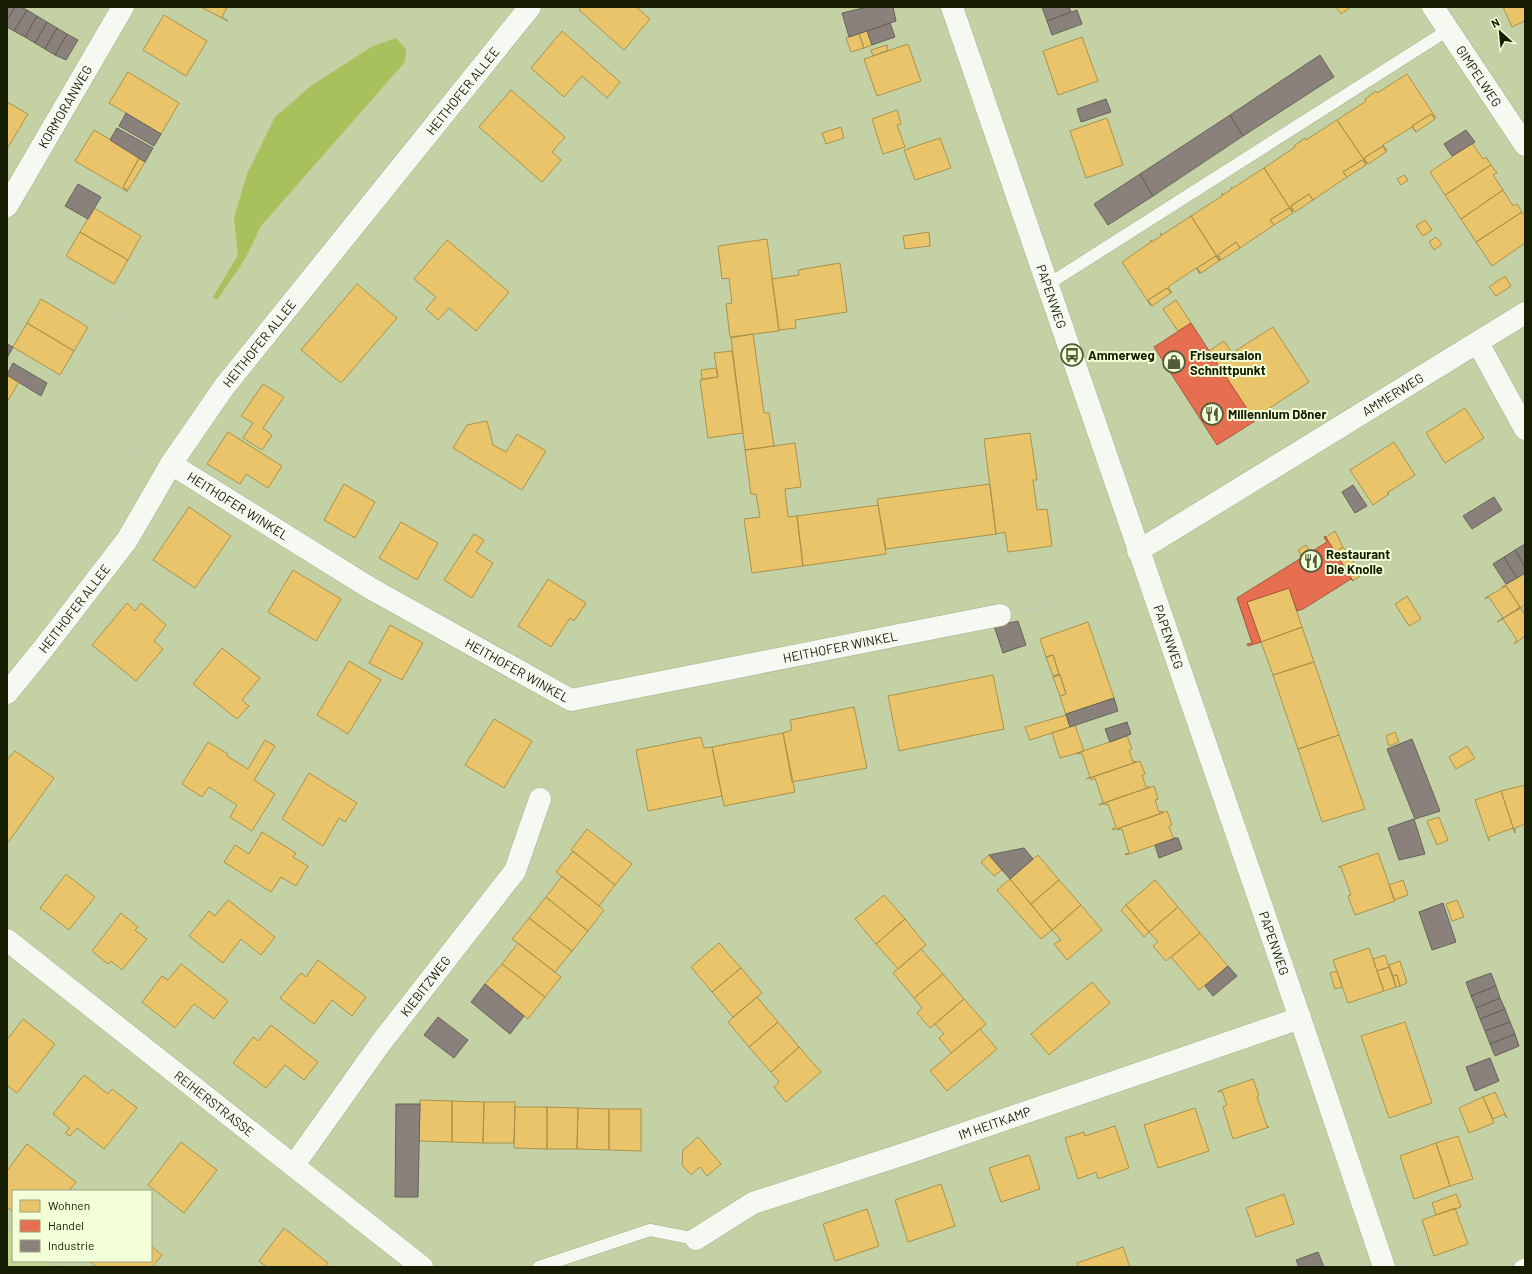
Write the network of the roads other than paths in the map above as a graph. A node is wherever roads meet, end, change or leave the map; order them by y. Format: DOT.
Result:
graph roads {
  1 [pos="123,7"];
  2 [pos="530,7"];
  3 [pos="952,7"];
  4 [pos="1433,7"];
  5 [pos="1448,30"];
  6 [pos="1525,145"];
  7 [pos="7,206"];
  8 [pos="1047,285"];
  9 [pos="1525,313"];
  10 [pos="1478,343"];
  11 [pos="1525,429"];
  12 [pos="171,464"];
  13 [pos="1138,550"];
  14 [pos="1000,615"];
  15 [pos="7,693"];
  16 [pos="540,799"];
  17 [pos="7,940"];
  18 [pos="1300,1018"];
  19 [pos="294,1165"];
  20 [pos="696,1239"];
  21 [pos="1525,1264"];
  22 [pos="422,1267"];
  23 [pos="539,1267"];
  24 [pos="1384,1267"];
  25 [pos="1520,1267"];
  1 -- 7 [label="street, KORMORANWEG"];
  2 -- 12 [label="street, HEITHOFER ALLEE"];
  3 -- 8 [label="street, PAPENWEG"];
  4 -- 5 [label="street, GIMPELWEG"];
  5 -- 6 [label="street, GIMPELWEG"];
  5 -- 8 [label="lane"];
  8 -- 13 [label="street, PAPENWEG"];
  9 -- 10 [label="street, AMMERWEG"];
  10 -- 11 [label="street"];
  10 -- 13 [label="street, AMMERWEG"];
  12 -- 14 [label="street, HEITHOFER WINKEL"];
  12 -- 15 [label="street, HEITHOFER ALLEE"];
  13 -- 18 [label="street, PAPENWEG"];
  16 -- 19 [label="street, KIEBITZWEG"];
  17 -- 19 [label="street, REIHERSTRASSE"];
  18 -- 20 [label="street, IM HEITKAMP"];
  18 -- 24 [label="street, PAPENWEG"];
  19 -- 22 [label="street, REIHERSTRASSE"];
  20 -- 23 [label="lane"];
  21 -- 25 [label="lane"];
}
